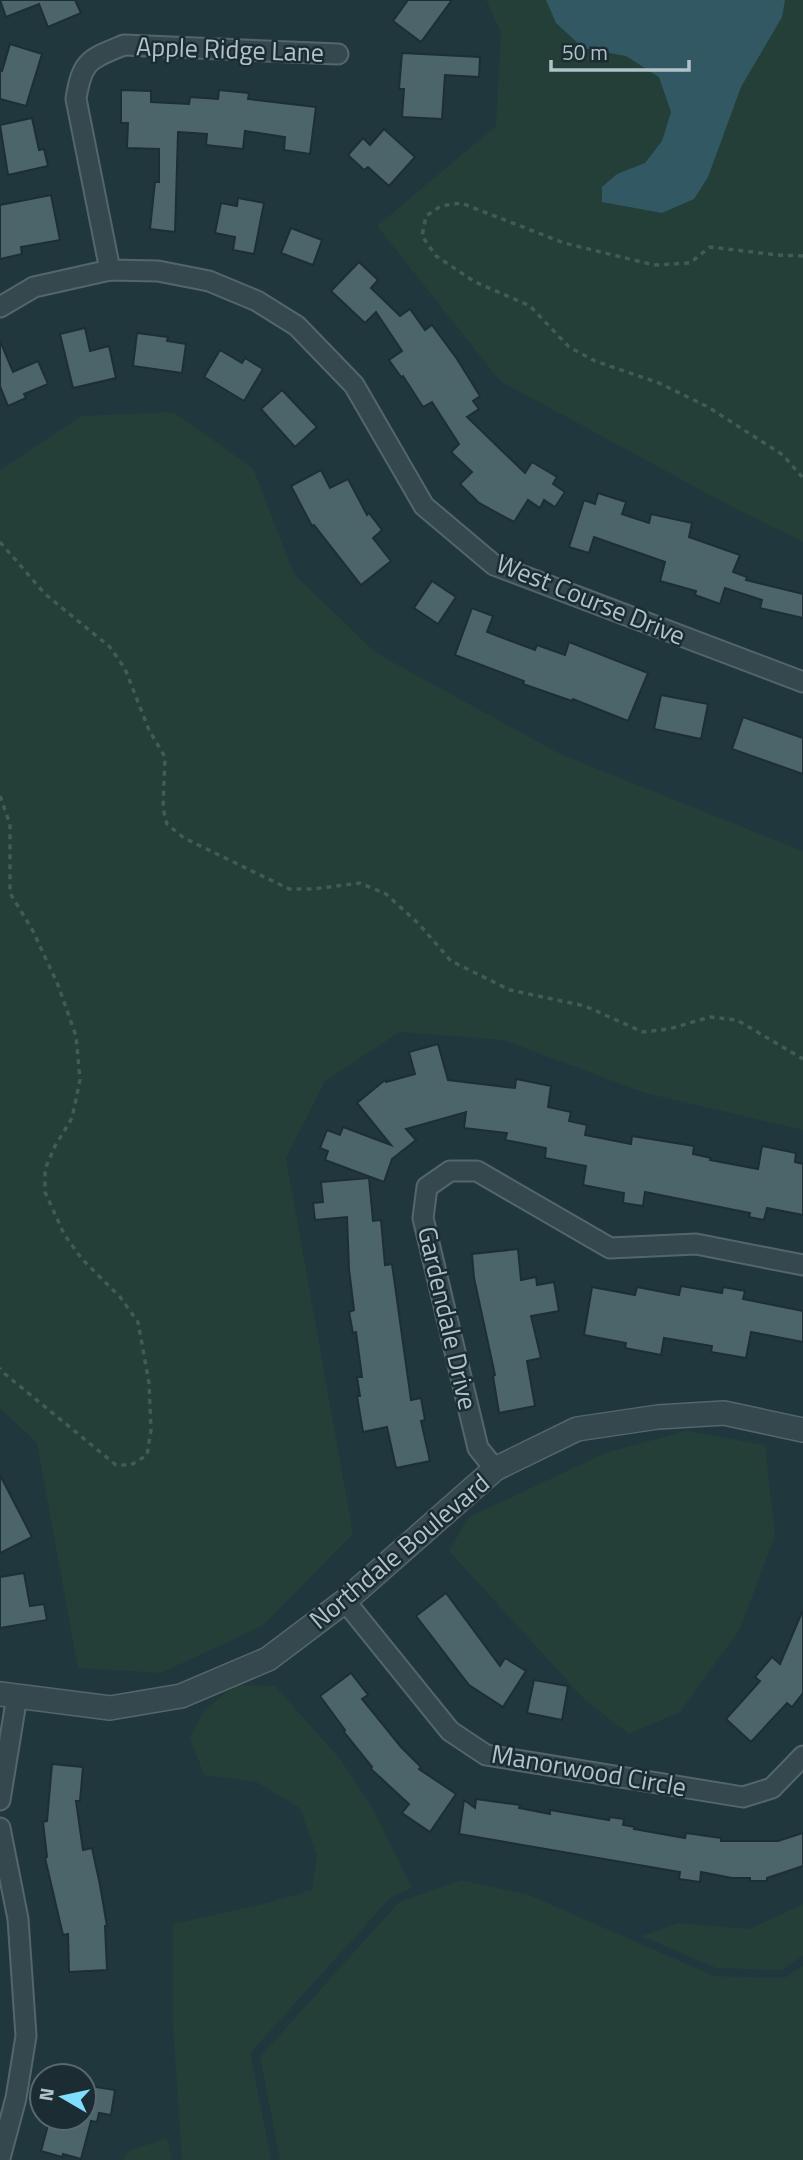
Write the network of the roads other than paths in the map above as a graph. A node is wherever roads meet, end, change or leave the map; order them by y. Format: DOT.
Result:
graph roads {
  1 [pos="338,54"];
  2 [pos="110,270"];
  3 [pos="0,307"];
  4 [pos="803,682"];
  5 [pos="803,1265"];
  6 [pos="803,1430"];
  7 [pos="495,1469"];
  8 [pos="345,1601"];
  9 [pos="8,1695"];
  10 [pos="803,1756"];
  11 [pos="0,1800"];
  12 [pos="0,1828"];
  13 [pos="0,2158"];
  1 -- 2 [label="street, Apple Ridge Lane"];
  2 -- 3 [label="street, West Course Drive"];
  2 -- 4 [label="street, West Course Drive"];
  5 -- 7 [label="street, Gardendale Drive"];
  6 -- 7 [label="street, Northdale Boulevard"];
  7 -- 8 [label="street, Northdale Boulevard"];
  8 -- 9 [label="street, Northdale Boulevard"];
  8 -- 10 [label="street, Manorwood Circle"];
  9 -- 11 [label="street"];
  12 -- 13 [label="street"];
}
